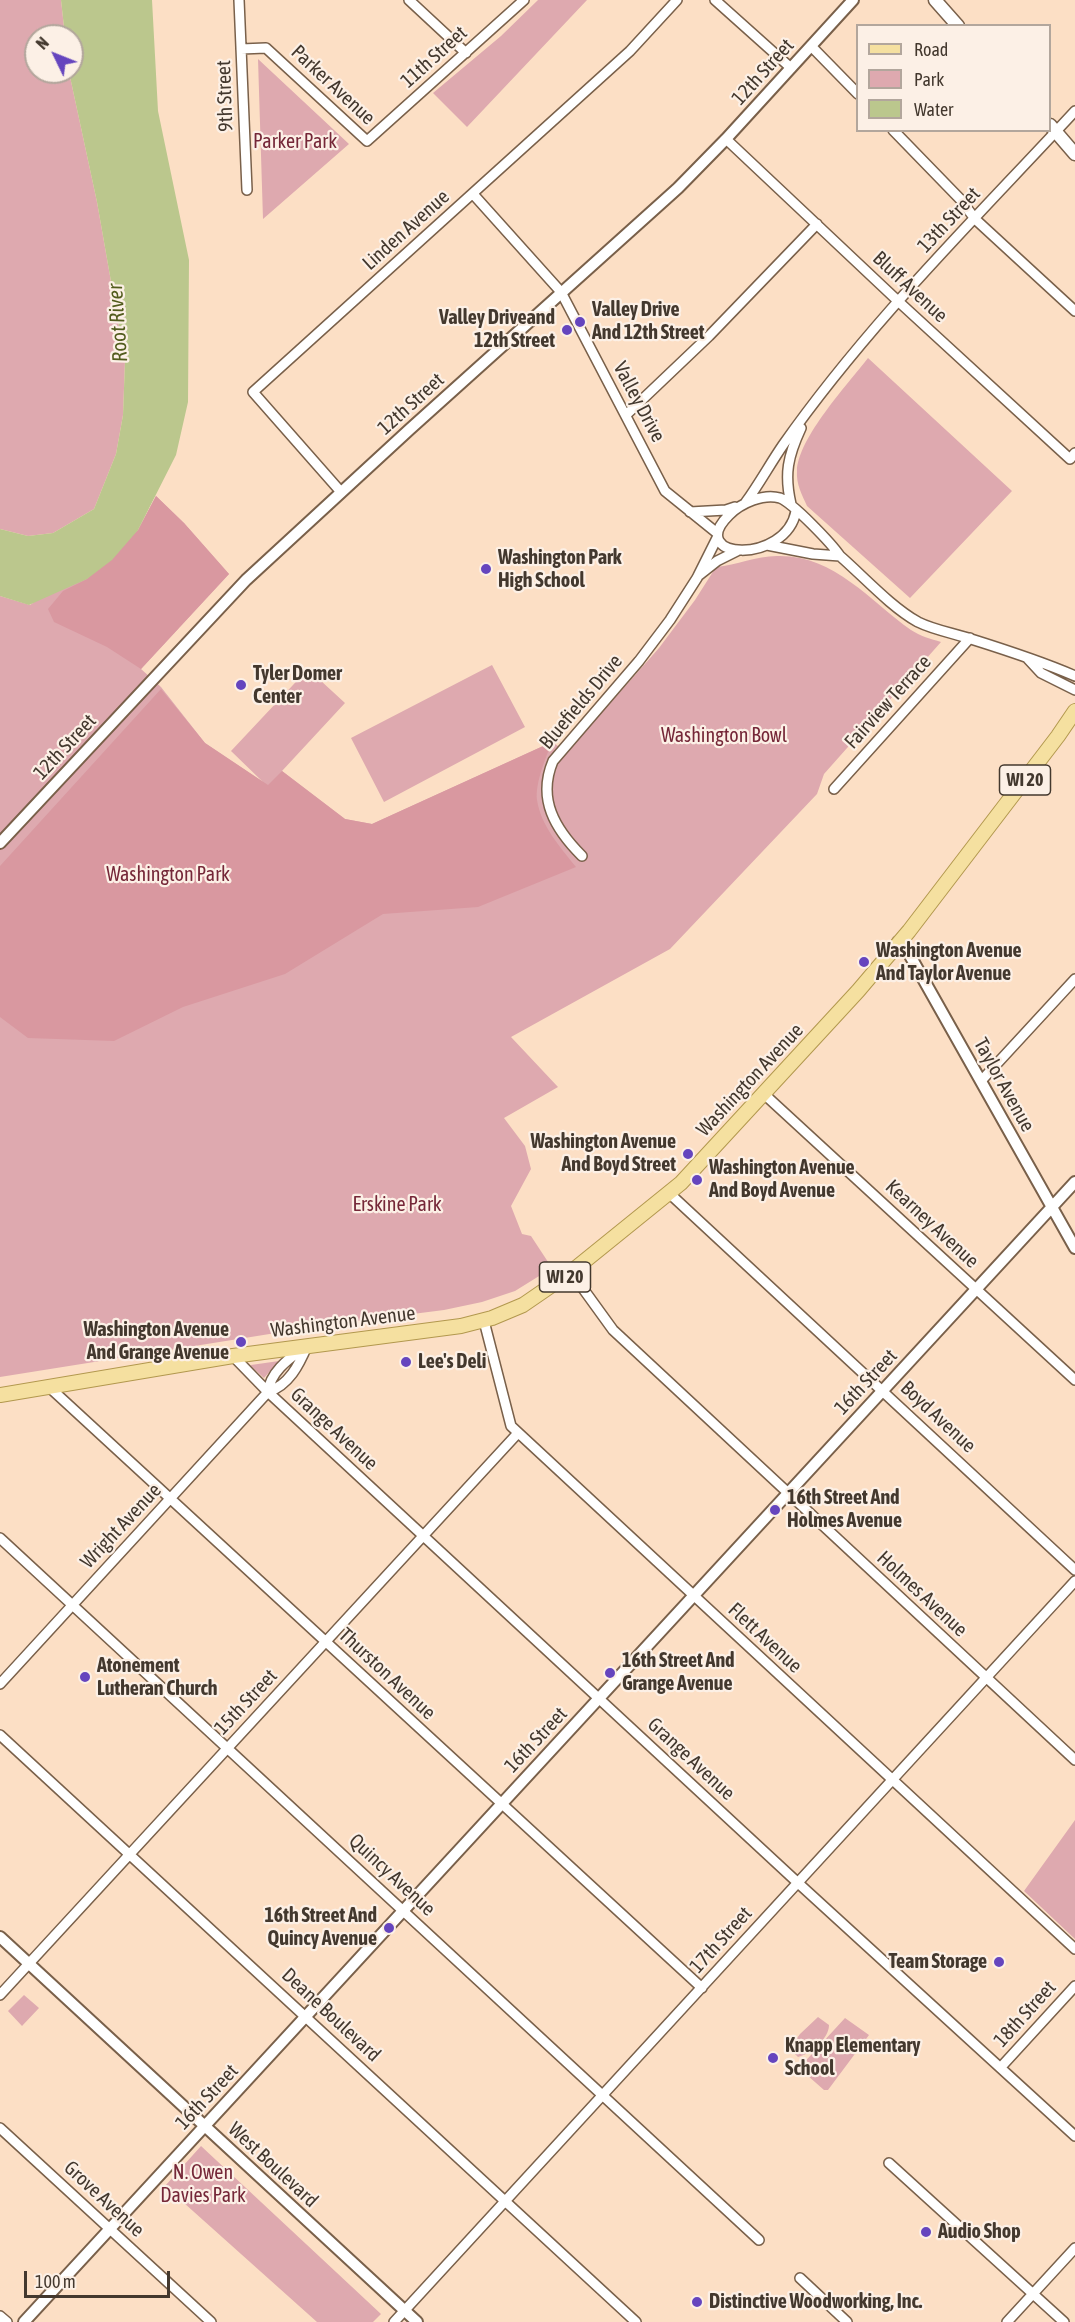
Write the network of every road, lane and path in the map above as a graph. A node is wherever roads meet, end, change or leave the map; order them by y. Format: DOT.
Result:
graph roads {
  1 [pos="239,0"];
  2 [pos="409,0"];
  3 [pos="524,0"];
  4 [pos="677,0"];
  5 [pos="715,0"];
  6 [pos="853,0"];
  7 [pos="935,0"];
  8 [pos="956,24"];
  9 [pos="811,46"];
  10 [pos="241,49"];
  11 [pos="466,53"];
  12 [pos="791,68"];
  13 [pos="856,92"];
  14 [pos="1075,111"];
  15 [pos="1053,129"];
  16 [pos="895,132"];
  17 [pos="1050,132"];
  18 [pos="726,139"];
  19 [pos="367,141"];
  20 [pos="1075,154"];
  21 [pos="247,190"];
  22 [pos="472,194"];
  23 [pos="975,219"];
  24 [pos="817,224"];
  25 [pos="561,292"];
  26 [pos="898,302"];
  27 [pos="1075,311"];
  28 [pos="808,412"];
  29 [pos="626,415"];
  30 [pos="1072,456"];
  31 [pos="341,492"];
  32 [pos="743,504"];
  33 [pos="793,507"];
  34 [pos="690,512"];
  35 [pos="717,535"];
  36 [pos="767,545"];
  37 [pos="738,550"];
  38 [pos="840,556"];
  39 [pos="697,578"];
  40 [pos="970,639"];
  41 [pos="1028,659"];
  42 [pos="1075,676"];
  43 [pos="1075,690"];
  44 [pos="1075,711"];
  45 [pos="834,789"];
  46 [pos="0,843"];
  47 [pos="582,856"];
  48 [pos="898,942"];
  49 [pos="1075,979"];
  50 [pos="981,1082"];
  51 [pos="765,1094"];
  52 [pos="1075,1182"];
  53 [pos="669,1193"];
  54 [pos="1052,1207"];
  55 [pos="1075,1248"];
  56 [pos="572,1272"];
  57 [pos="976,1289"];
  58 [pos="484,1321"];
  59 [pos="307,1346"];
  60 [pos="233,1356"];
  61 [pos="1075,1380"];
  62 [pos="48,1386"];
  63 [pos="883,1390"];
  64 [pos="268,1392"];
  65 [pos="0,1395"];
  66 [pos="518,1433"];
  67 [pos="788,1493"];
  68 [pos="170,1498"];
  69 [pos="424,1535"];
  70 [pos="0,1538"];
  71 [pos="1075,1570"];
  72 [pos="1075,1581"];
  73 [pos="694,1595"];
  74 [pos="72,1605"];
  75 [pos="326,1642"];
  76 [pos="985,1677"];
  77 [pos="0,1684"];
  78 [pos="600,1697"];
  79 [pos="0,1735"];
  80 [pos="228,1748"];
  81 [pos="1075,1760"];
  82 [pos="891,1780"];
  83 [pos="501,1803"];
  84 [pos="130,1854"];
  85 [pos="797,1882"];
  86 [pos="404,1910"];
  87 [pos="0,1937"];
  88 [pos="1075,1949"];
  89 [pos="29,1964"];
  90 [pos="1075,1986"];
  91 [pos="702,1988"];
  92 [pos="0,1995"];
  93 [pos="306,2016"];
  94 [pos="1001,2067"];
  95 [pos="604,2094"];
  96 [pos="204,2126"];
  97 [pos="0,2128"];
  98 [pos="1075,2136"];
  99 [pos="889,2163"];
  100 [pos="506,2201"];
  101 [pos="110,2229"];
  102 [pos="759,2240"];
  103 [pos="1075,2248"];
  104 [pos="800,2278"];
  105 [pos="1033,2294"];
  106 [pos="404,2311"];
  107 [pos="0,2316"];
  108 [pos="7,2322"];
  109 [pos="24,2322"];
  110 [pos="211,2322"];
  111 [pos="394,2322"];
  112 [pos="417,2322"];
  113 [pos="636,2322"];
  114 [pos="847,2322"];
  115 [pos="1007,2322"];
  116 [pos="1064,2322"];
  1 -- 10 [label="street, 9th Street"];
  2 -- 11 [label="street"];
  3 -- 11 [label="street, 11th Street"];
  4 -- 22 [label="street, Linden Avenue"];
  5 -- 12 [label="street"];
  6 -- 9 [label="street, 12th Street"];
  7 -- 8 [label="main road"];
  9 -- 12 [label="street, 12th Street"];
  9 -- 13 [label="street"];
  10 -- 19 [label="street, Parker Avenue"];
  10 -- 21 [label="street, 9th Street"];
  11 -- 19 [label="street, 11th Street"];
  12 -- 18 [label="street, 12th Street"];
  14 -- 15 [label="street, 13th Street"];
  15 -- 20 [label="main road"];
  16 -- 23 [label="street"];
  17 -- 23 [label="street, 13th Street"];
  18 -- 24 [label="street, Bluff Avenue"];
  18 -- 25 [label="street, 12th Street"];
  22 -- 25 [label="street, Valley Drive"];
  22 -- 31 [label="street, Linden Avenue"];
  23 -- 26 [label="street, 13th Street"];
  23 -- 27 [label="street"];
  24 -- 26 [label="street, Bluff Avenue"];
  24 -- 29 [label="street"];
  25 -- 29 [label="street, Valley Drive"];
  25 -- 31 [label="street, 12th Street"];
  26 -- 28 [label="street, 13th Street"];
  26 -- 30 [label="street, Bluff Avenue"];
  28 -- 32 [label="street, 13th Street"];
  28 -- 33 [label="street, 13th Street"];
  29 -- 34 [label="street, Valley Drive"];
  31 -- 46 [label="street, 12th Street"];
  32 -- 33 [label="street"];
  32 -- 34 [label="street"];
  32 -- 35 [label="street, 13th Street"];
  33 -- 36 [label="street"];
  33 -- 38 [label="street"];
  34 -- 35 [label="street, Valley Drive"];
  35 -- 37 [label="street, Valley Drive"];
  35 -- 39 [label="street, Bluefields Drive"];
  36 -- 37 [label="street"];
  36 -- 38 [label="street"];
  37 -- 39 [label="street, Bluefields Drive"];
  38 -- 40 [label="street"];
  39 -- 47 [label="street, Bluefields Drive"];
  40 -- 41 [label="street"];
  40 -- 45 [label="street, Fairview Terrace"];
  41 -- 42 [label="street"];
  41 -- 43 [label="street"];
  44 -- 48 [label="main road, Washington Avenue / WI 20"];
  48 -- 50 [label="street, Taylor Avenue"];
  48 -- 51 [label="main road, Washington Avenue / WI 20"];
  49 -- 50 [label="street"];
  50 -- 54 [label="street, Taylor Avenue"];
  51 -- 53 [label="main road, Washington Avenue / WI 20"];
  51 -- 57 [label="street, Kearney Avenue"];
  52 -- 54 [label="street, 16th Street"];
  53 -- 56 [label="main road, Washington Avenue / WI 20"];
  53 -- 63 [label="street, Boyd Avenue"];
  54 -- 55 [label="street, Taylor Avenue"];
  54 -- 57 [label="street, 16th Street"];
  56 -- 58 [label="main road, Washington Avenue / WI 20"];
  56 -- 67 [label="street, Holmes Avenue"];
  57 -- 61 [label="street, Kearney Avenue"];
  57 -- 63 [label="street, 16th Street"];
  58 -- 59 [label="main road, Washington Avenue / WI 20"];
  58 -- 66 [label="street, Flett Avenue"];
  59 -- 60 [label="main road, Washington Avenue / WI 20"];
  59 -- 64 [label="street, Wright Avenue"];
  60 -- 62 [label="main road, Washington Avenue / WI 20"];
  60 -- 64 [label="street, Grange Avenue"];
  62 -- 65 [label="main road, Washington Avenue / WI 20"];
  62 -- 68 [label="street, Thurston Avenue"];
  63 -- 67 [label="street, 16th Street"];
  63 -- 71 [label="street, Boyd Avenue"];
  64 -- 68 [label="street, Wright Avenue"];
  64 -- 69 [label="street, Grange Avenue"];
  66 -- 69 [label="street, 15th Street"];
  66 -- 73 [label="street, Flett Avenue"];
  67 -- 73 [label="street, 16th Street"];
  67 -- 76 [label="street, Holmes Avenue"];
  68 -- 74 [label="street, Wright Avenue"];
  68 -- 75 [label="street, Thurston Avenue"];
  69 -- 75 [label="street, 15th Street"];
  69 -- 78 [label="street, Grange Avenue"];
  70 -- 74 [label="street, Quincy Avenue"];
  72 -- 76 [label="street, 17th Street"];
  73 -- 78 [label="street, 16th Street"];
  73 -- 82 [label="street, Flett Avenue"];
  74 -- 77 [label="street, Wright Avenue"];
  74 -- 80 [label="street, Quincy Avenue"];
  75 -- 80 [label="street, 15th Street"];
  75 -- 83 [label="street, Thurston Avenue"];
  76 -- 81 [label="street, Holmes Avenue"];
  76 -- 82 [label="street, 17th Street"];
  78 -- 83 [label="street, 16th Street"];
  78 -- 85 [label="street, Grange Avenue"];
  79 -- 84 [label="street, Deane Boulevard"];
  80 -- 84 [label="street, 15th Street"];
  80 -- 86 [label="street, Quincy Avenue"];
  82 -- 85 [label="street, 17th Street"];
  82 -- 88 [label="street, Flett Avenue"];
  83 -- 86 [label="street, 16th Street"];
  83 -- 91 [label="street, Thurston Avenue"];
  84 -- 89 [label="street, 15th Street"];
  84 -- 93 [label="street, Deane Boulevard"];
  85 -- 91 [label="street, 17th Street"];
  85 -- 94 [label="street, Grange Avenue"];
  86 -- 93 [label="street, 16th Street"];
  86 -- 95 [label="street, Quincy Avenue"];
  87 -- 89 [label="street, West Boulevard"];
  89 -- 92 [label="street, 15th Street"];
  89 -- 96 [label="street, West Boulevard"];
  90 -- 94 [label="street, 18th Street"];
  91 -- 95 [label="street, 17th Street"];
  93 -- 96 [label="street, 16th Street"];
  93 -- 100 [label="street, Deane Boulevard"];
  94 -- 98 [label="street, Grange Avenue"];
  95 -- 100 [label="street, 17th Street"];
  95 -- 102 [label="street, Quincy Avenue"];
  96 -- 101 [label="street, 16th Street"];
  96 -- 106 [label="street, West Boulevard"];
  97 -- 101 [label="street, Grove Avenue"];
  99 -- 105 [label="street"];
  100 -- 106 [label="street, 17th Street"];
  100 -- 113 [label="street, Deane Boulevard"];
  101 -- 109 [label="street, 16th Street"];
  101 -- 110 [label="street, Grove Avenue"];
  103 -- 105 [label="street"];
  104 -- 114 [label="street"];
  105 -- 115 [label="street"];
  105 -- 116 [label="street"];
  106 -- 111 [label="street, 17th Street"];
  106 -- 112 [label="street, West Boulevard"];
  107 -- 108 [label="street"];
}
